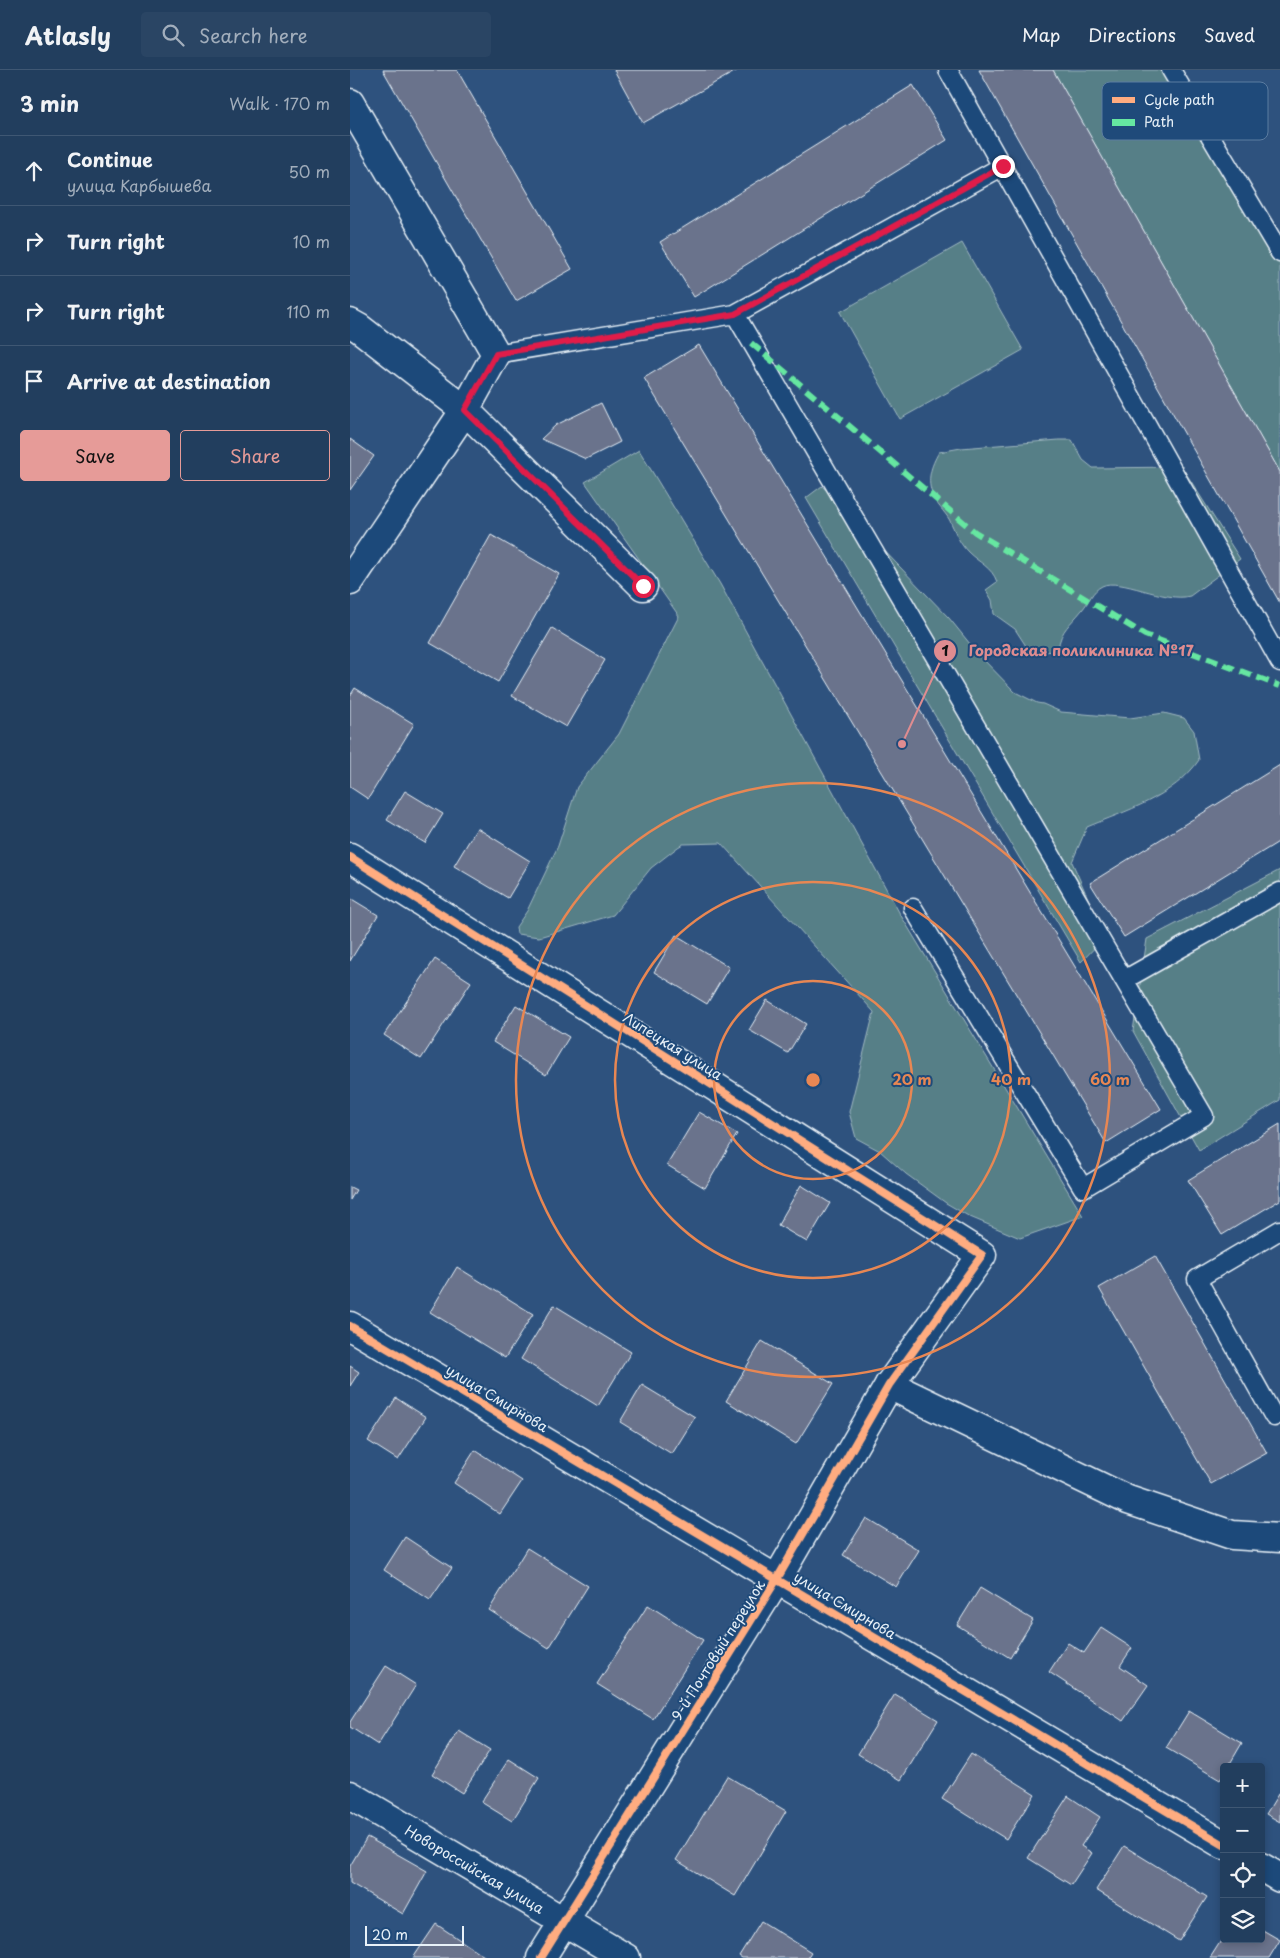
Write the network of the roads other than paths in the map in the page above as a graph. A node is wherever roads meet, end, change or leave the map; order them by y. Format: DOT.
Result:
graph roads {
  1 [pos="948,70"];
  2 [pos="1171,70"];
  3 [pos="1178,82"];
  4 [pos="350,103"];
  5 [pos="1213,140"];
  6 [pos="1003,166"];
  7 [pos="1280,253"];
  8 [pos="735,314"];
  9 [pos="350,323"];
  10 [pos="496,354"];
  11 [pos="465,410"];
  12 [pos="350,581"];
  13 [pos="643,586"];
  14 [pos="1280,662"];
  15 [pos="350,857"];
  16 [pos="1280,892"];
  17 [pos="913,908"];
  18 [pos="1124,980"];
  19 [pos="1280,1230"];
  20 [pos="982,1255"];
  21 [pos="350,1326"];
  22 [pos="889,1385"];
  23 [pos="1274,1417"];
  24 [pos="1280,1538"];
  25 [pos="777,1579"];
  26 [pos="350,1795"];
  27 [pos="1220,1843"];
  28 [pos="1265,1869"];
  29 [pos="1280,1878"];
  30 [pos="564,1920"];
  31 [pos="541,1958"];
  32 [pos="626,1958"];
  1 -- 6 [label="lane"];
  2 -- 3 [label="lane"];
  4 -- 10 [label="street"];
  5 -- 7 [label="lane"];
  6 -- 8 [label="lane"];
  6 -- 14 [label="lane"];
  8 -- 10 [label="lane"];
  8 -- 18 [label="lane"];
  9 -- 11 [label="street"];
  10 -- 11 [label="street"];
  11 -- 12 [label="street"];
  11 -- 13 [label="street"];
  15 -- 20 [label="street, Липецкая улица"];
  16 -- 18 [label="lane"];
  17 -- 18 [label="lane"];
  19 -- 23 [label="lane"];
  20 -- 22 [label="street, 9-й Почтовый переулок"];
  21 -- 25 [label="street, улица Смирнова"];
  22 -- 24 [label="street"];
  22 -- 25 [label="street, 9-й Почтовый переулок"];
  25 -- 27 [label="street, улица Смирнова"];
  25 -- 30 [label="street, 9-й Почтовый переулок"];
  26 -- 30 [label="street, Новороссийская улица"];
  28 -- 29 [label="street"];
  30 -- 31 [label="street, 9-й Почтовый переулок"];
  30 -- 32 [label="street, Новороссийская улица"];
}
